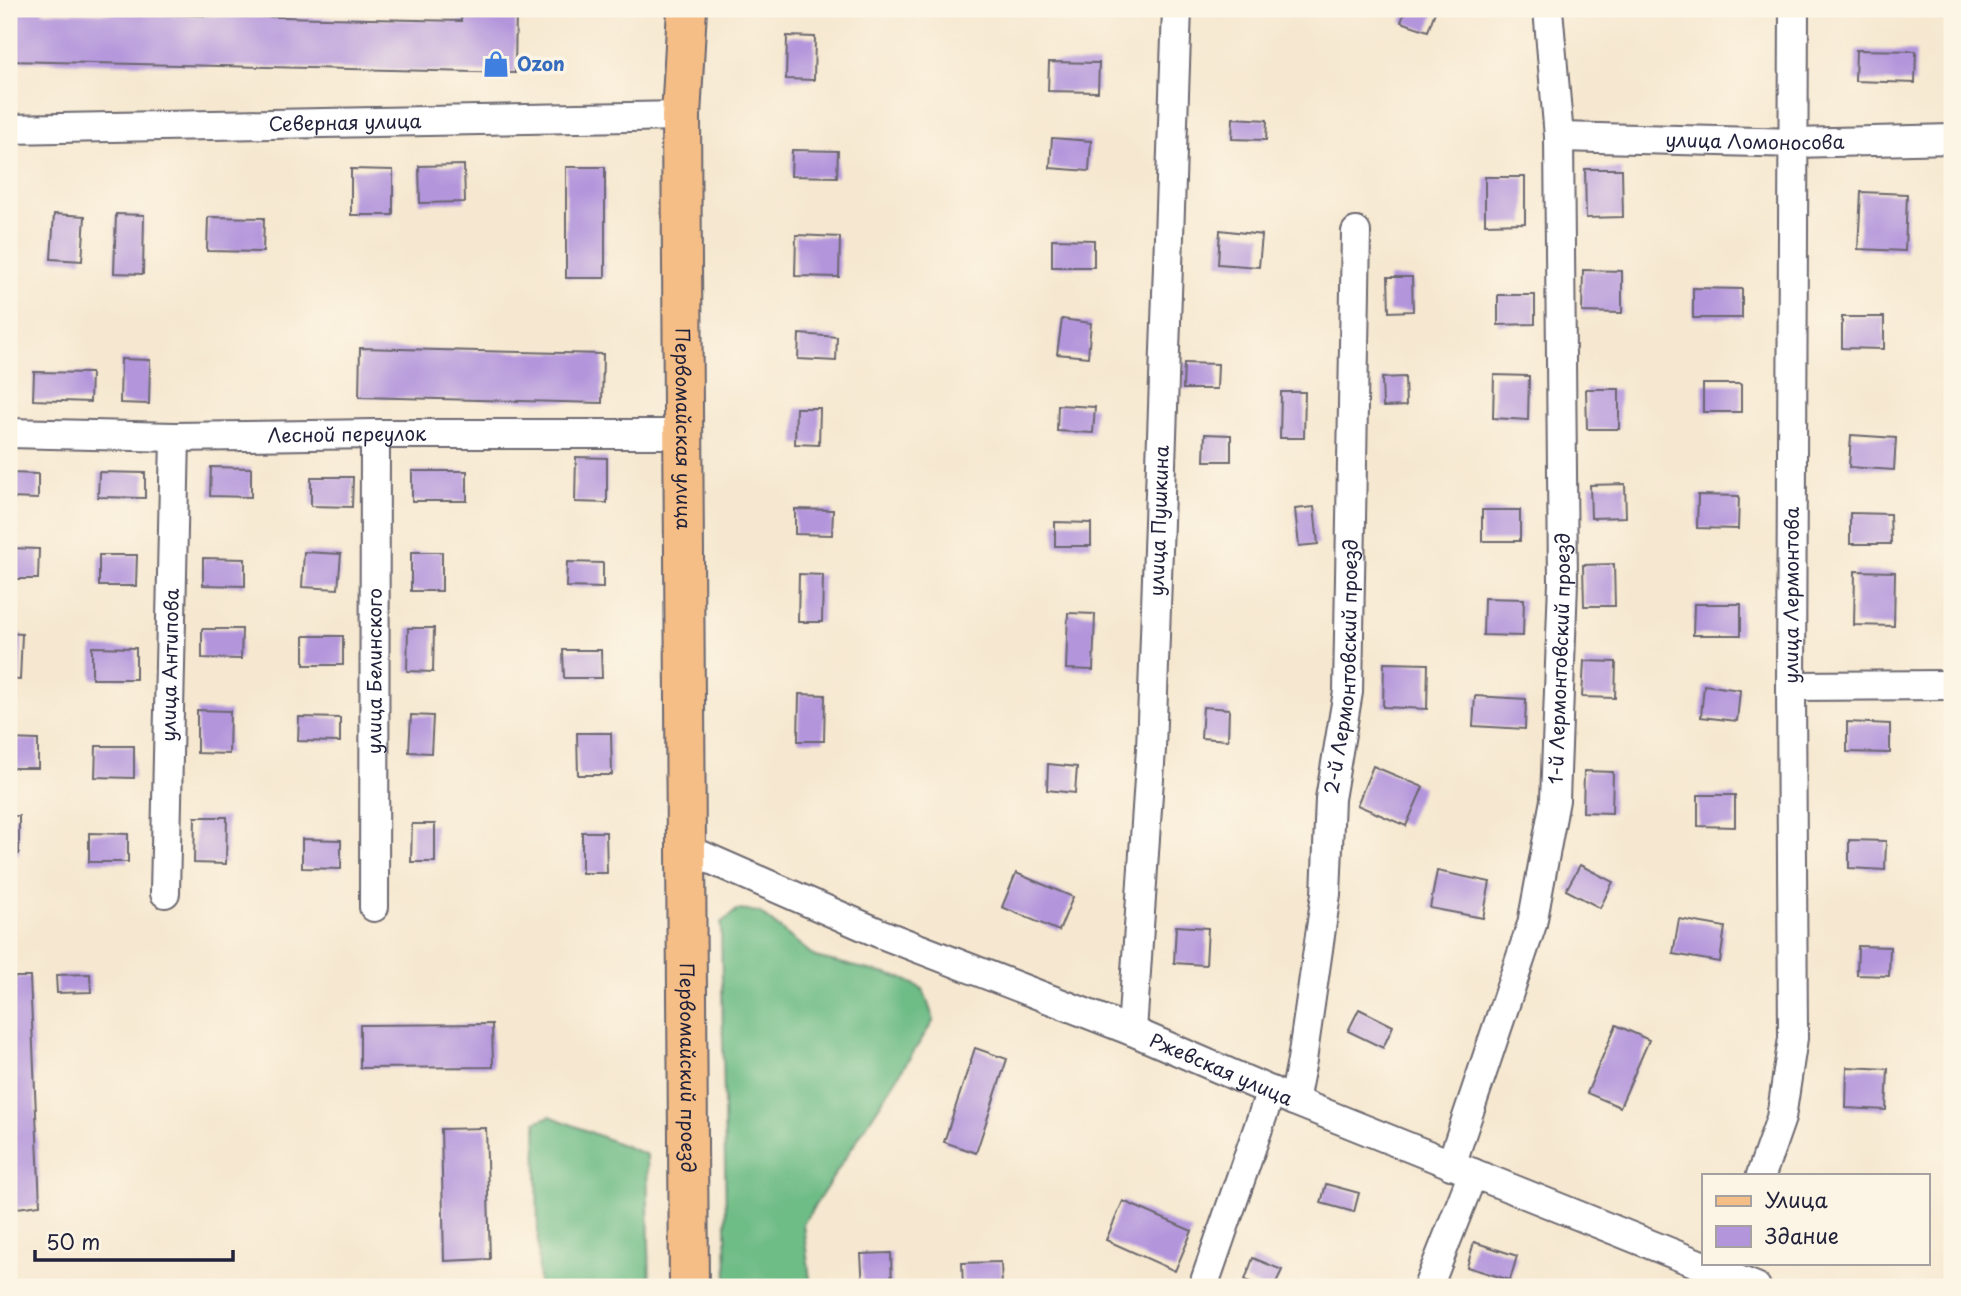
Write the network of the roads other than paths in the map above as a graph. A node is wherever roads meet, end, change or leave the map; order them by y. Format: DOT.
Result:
graph roads {
  1 [pos="687,9"];
  2 [pos="1177,9"];
  3 [pos="1548,9"];
  4 [pos="1794,9"];
  5 [pos="681,116"];
  6 [pos="9,129"];
  7 [pos="1559,136"];
  8 [pos="1952,139"];
  9 [pos="1794,143"];
  10 [pos="1356,232"];
  11 [pos="9,433"];
  12 [pos="375,434"];
  13 [pos="684,434"];
  14 [pos="175,437"];
  15 [pos="1952,685"];
  16 [pos="1791,686"];
  17 [pos="687,849"];
  18 [pos="165,893"];
  19 [pos="374,907"];
  20 [pos="1132,1031"];
  21 [pos="1283,1096"];
  22 [pos="1462,1169"];
  23 [pos="1761,1174"];
  24 [pos="1719,1274"];
  25 [pos="689,1287"];
  26 [pos="1203,1287"];
  27 [pos="1429,1287"];
  28 [pos="1756,1287"];
  1 -- 5 [label="main road, Первомайская улица"];
  2 -- 20 [label="street, улица Пушкина"];
  3 -- 7 [label="street, 1-й Лермонтовский проезд"];
  4 -- 9 [label="street, улица Лермонтова"];
  5 -- 6 [label="street, Северная улица"];
  5 -- 13 [label="main road, Первомайская улица"];
  7 -- 9 [label="street, улица Ломоносова"];
  7 -- 22 [label="street, 1-й Лермонтовский проезд"];
  8 -- 9 [label="street, улица Ломоносова"];
  9 -- 16 [label="street, улица Лермонтова"];
  10 -- 21 [label="street, 2-й Лермонтовский проезд"];
  11 -- 14 [label="street, Лесной переулок"];
  12 -- 13 [label="street, Лесной переулок"];
  12 -- 14 [label="street, Лесной переулок"];
  12 -- 19 [label="street, улица Белинского"];
  13 -- 17 [label="main road, Первомайская улица"];
  14 -- 18 [label="street, улица Антипова"];
  15 -- 16 [label="street"];
  16 -- 23 [label="street, улица Лермонтова"];
  17 -- 20 [label="street, Ржевская улица"];
  17 -- 25 [label="main road, Первомайский проезд"];
  20 -- 21 [label="street, Ржевская улица"];
  21 -- 22 [label="street, Ржевская улица"];
  21 -- 26 [label="street, 2-й Лермонтовский проезд"];
  22 -- 24 [label="street, Ржевская улица"];
  22 -- 27 [label="street, 1-й Лермонтовский проезд"];
  24 -- 28 [label="street, Ржевская улица"];
}
